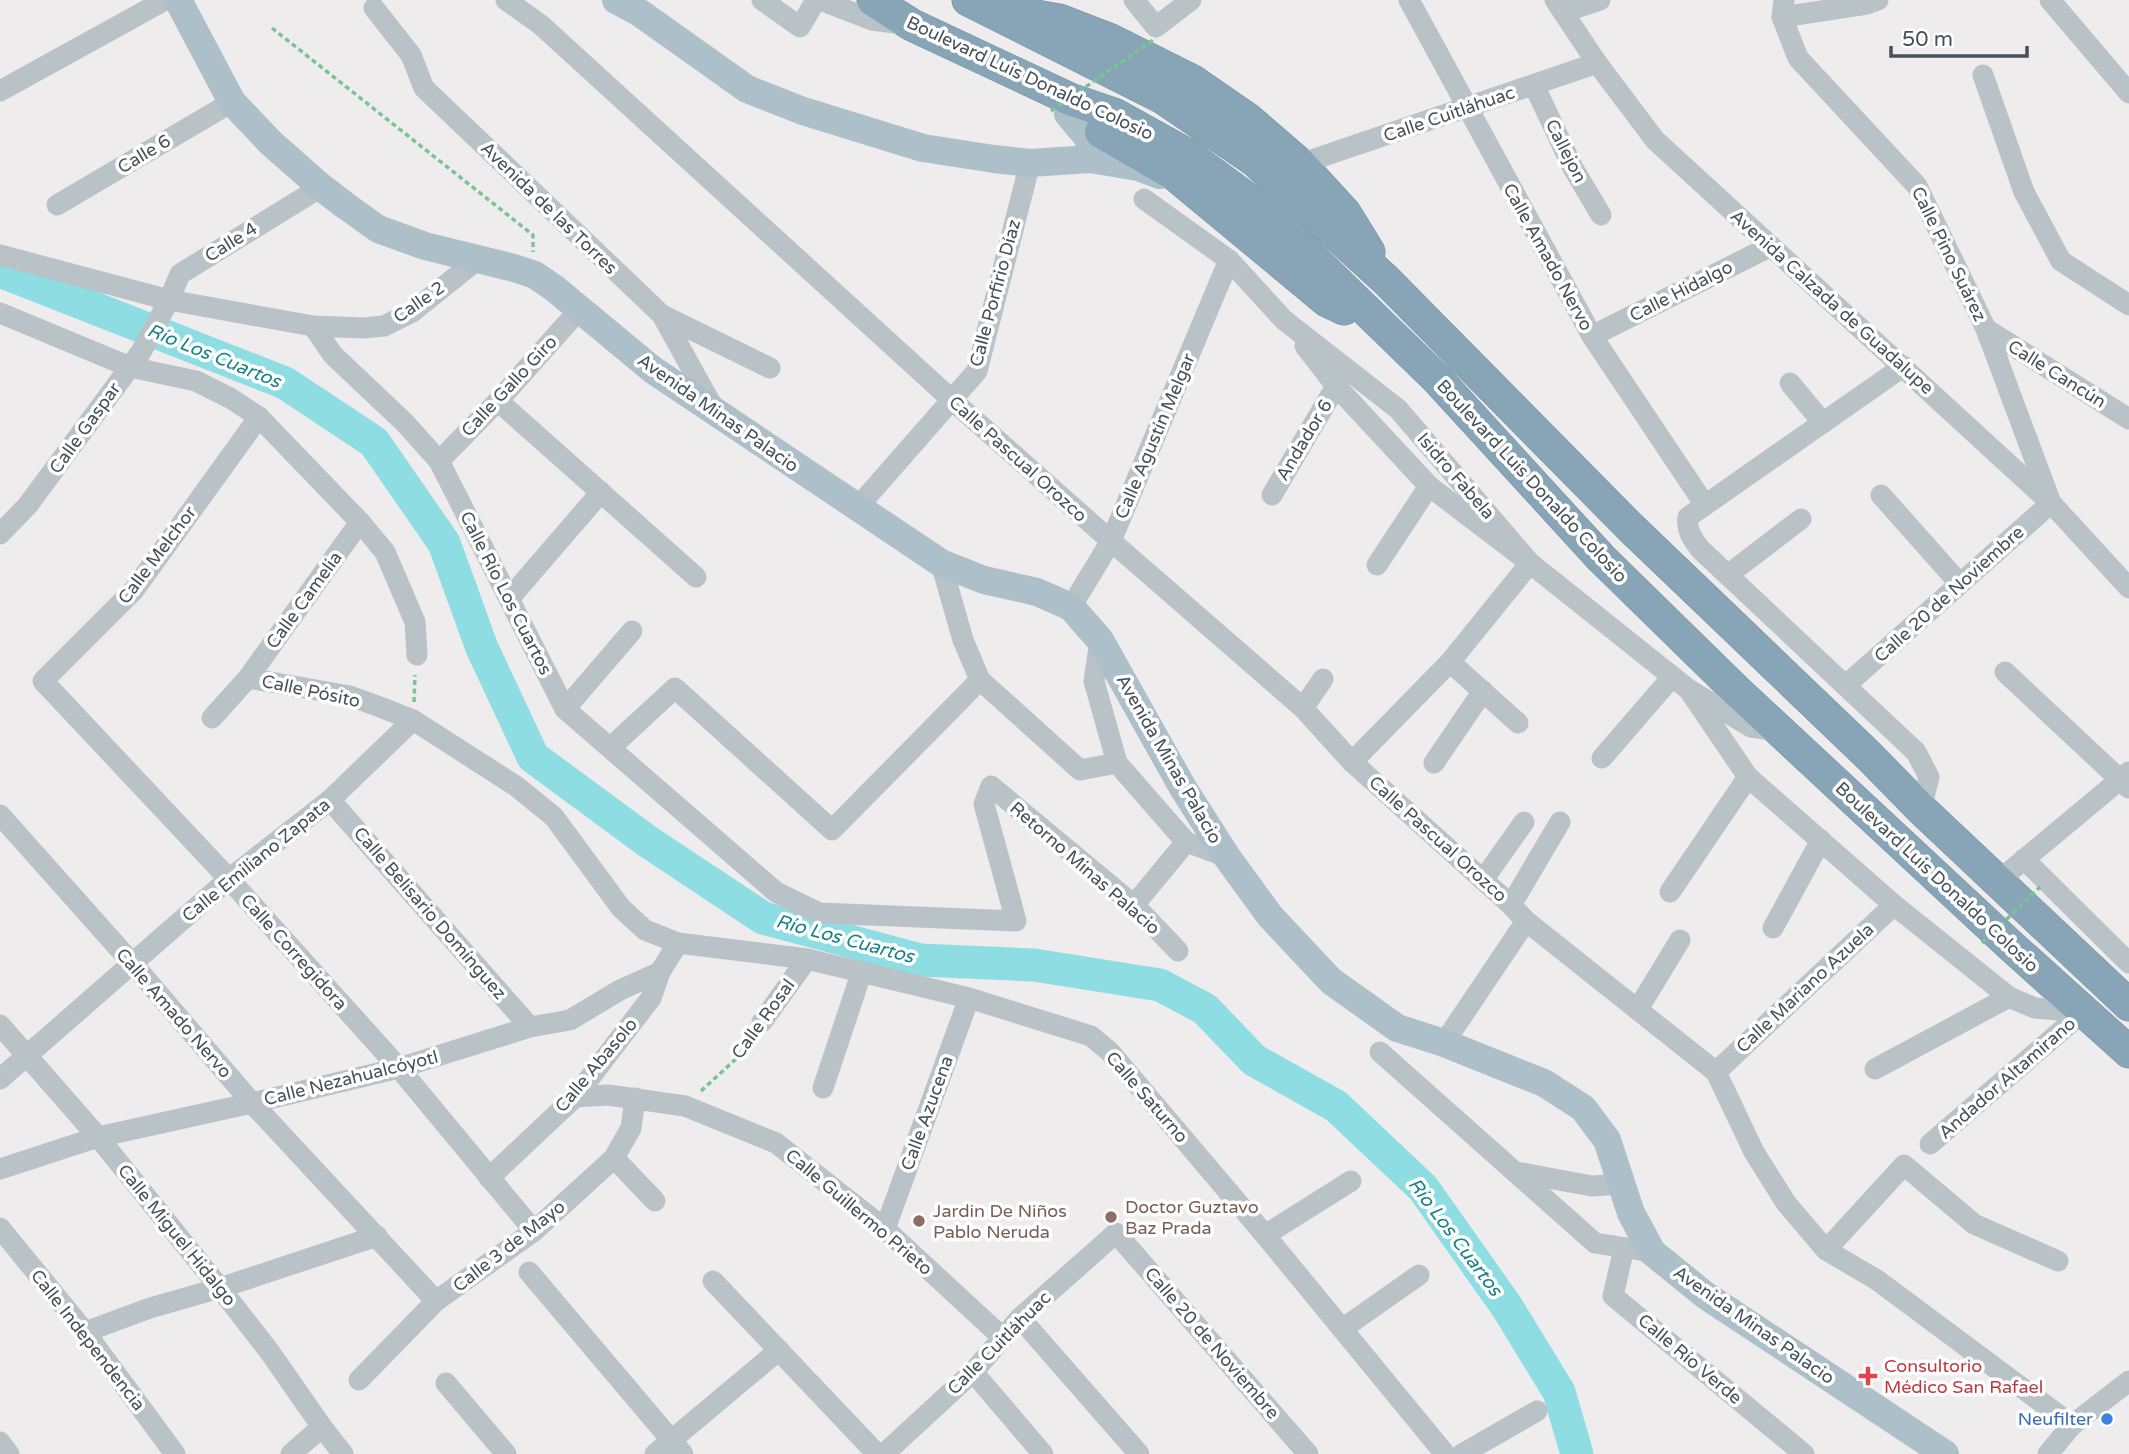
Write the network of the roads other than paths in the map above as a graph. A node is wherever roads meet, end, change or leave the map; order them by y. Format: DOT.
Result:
graph roads {
  1 [pos="165,0"];
  2 [pos="178,0"];
  3 [pos="506,0"];
  4 [pos="616,0"];
  5 [pos="762,0"];
  6 [pos="818,0"];
  7 [pos="873,0"];
  8 [pos="1134,0"];
  9 [pos="1191,0"];
  10 [pos="1409,0"];
  11 [pos="1600,0"];
  12 [pos="1878,0"];
  13 [pos="2050,0"];
  14 [pos="976,4"];
  15 [pos="1559,6"];
  16 [pos="374,8"];
  17 [pos="1783,8"];
  18 [pos="912,25"];
  19 [pos="1597,63"];
  20 [pos="1983,75"];
  21 [pos="1534,85"];
  22 [pos="0,91"];
  23 [pos="2129,93"];
  24 [pos="232,102"];
  25 [pos="1054,104"];
  26 [pos="1467,108"];
  27 [pos="1090,159"];
  28 [pos="1030,163"];
  29 [pos="1300,164"];
  30 [pos="1185,185"];
  31 [pos="321,187"];
  32 [pos="1144,199"];
  33 [pos="57,205"];
  34 [pos="1601,215"];
  35 [pos="1771,246"];
  36 [pos="0,254"];
  37 [pos="477,260"];
  38 [pos="1229,260"];
  39 [pos="1386,280"];
  40 [pos="2129,305"];
  41 [pos="165,308"];
  42 [pos="579,310"];
  43 [pos="1366,311"];
  44 [pos="0,313"];
  45 [pos="662,315"];
  46 [pos="1284,320"];
  47 [pos="313,326"];
  48 [pos="1986,329"];
  49 [pos="1592,337"];
  50 [pos="135,360"];
  51 [pos="1904,366"];
  52 [pos="770,369"];
  53 [pos="1790,383"];
  54 [pos="1336,386"];
  55 [pos="952,400"];
  56 [pos="498,401"];
  57 [pos="717,414"];
  58 [pos="259,417"];
  59 [pos="2129,419"];
  60 [pos="1823,423"];
  61 [pos="439,461"];
  62 [pos="1429,486"];
  63 [pos="600,492"];
  64 [pos="1272,495"];
  65 [pos="1881,495"];
  66 [pos="2052,503"];
  67 [pos="1705,505"];
  68 [pos="857,508"];
  69 [pos="1801,519"];
  70 [pos="360,522"];
  71 [pos="1630,527"];
  72 [pos="0,534"];
  73 [pos="1111,541"];
  74 [pos="1601,558"];
  75 [pos="941,563"];
  76 [pos="1530,563"];
  77 [pos="1377,565"];
  78 [pos="1729,575"];
  79 [pos="696,577"];
  80 [pos="1960,584"];
  81 [pos="2129,588"];
  82 [pos="509,599"];
  83 [pos="1071,607"];
  84 [pos="632,631"];
  85 [pos="1100,640"];
  86 [pos="416,655"];
  87 [pos="1450,662"];
  88 [pos="2005,672"];
  89 [pos="248,678"];
  90 [pos="1323,679"];
  91 [pos="980,680"];
  92 [pos="43,681"];
  93 [pos="1680,683"];
  94 [pos="1846,685"];
  95 [pos="1483,691"];
  96 [pos="1303,708"];
  97 [pos="565,709"];
  98 [pos="212,718"];
  99 [pos="413,720"];
  100 [pos="1518,723"];
  101 [pos="1779,731"];
  102 [pos="611,747"];
  103 [pos="1868,755"];
  104 [pos="1602,758"];
  105 [pos="1352,762"];
  106 [pos="1117,763"];
  107 [pos="1434,763"];
  108 [pos="1748,777"];
  109 [pos="2126,780"];
  110 [pos="991,786"];
  111 [pos="1839,787"];
  112 [pos="330,800"];
  113 [pos="1921,809"];
  114 [pos="0,815"];
  115 [pos="1524,822"];
  116 [pos="1560,822"];
  117 [pos="1821,840"];
  118 [pos="1186,842"];
  119 [pos="1227,858"];
  120 [pos="2024,859"];
  121 [pos="229,879"];
  122 [pos="1483,880"];
  123 [pos="1997,882"];
  124 [pos="1670,892"];
  125 [pos="1134,905"];
  126 [pos="1511,905"];
  127 [pos="1894,905"];
  128 [pos="1526,921"];
  129 [pos="1773,928"];
  130 [pos="1680,940"];
  131 [pos="678,943"];
  132 [pos="1178,951"];
  133 [pos="807,959"];
  134 [pos="132,963"];
  135 [pos="2129,963"];
  136 [pos="862,971"];
  137 [pos="660,972"];
  138 [pos="2010,997"];
  139 [pos="969,998"];
  140 [pos="2129,1005"];
  141 [pos="1638,1009"];
  142 [pos="2083,1012"];
  143 [pos="762,1022"];
  144 [pos="0,1025"];
  145 [pos="530,1027"];
  146 [pos="1444,1043"];
  147 [pos="1380,1052"];
  148 [pos="2129,1052"];
  149 [pos="27,1056"];
  150 [pos="399,1068"];
  151 [pos="1875,1069"];
  152 [pos="1716,1072"];
  153 [pos="0,1079"];
  154 [pos="823,1088"];
  155 [pos="575,1097"];
  156 [pos="635,1098"];
  157 [pos="252,1103"];
  158 [pos="98,1137"];
  159 [pos="1930,1144"];
  160 [pos="614,1158"];
  161 [pos="0,1169"];
  162 [pos="1516,1172"];
  163 [pos="489,1178"];
  164 [pos="1351,1181"];
  165 [pos="1621,1184"];
  166 [pos="655,1201"];
  167 [pos="0,1228"];
  168 [pos="885,1229"];
  169 [pos="534,1231"];
  170 [pos="1116,1233"];
  171 [pos="1265,1235"];
  172 [pos="377,1236"];
  173 [pos="1624,1248"];
  174 [pos="1826,1251"];
  175 [pos="1652,1252"];
  176 [pos="2058,1261"];
  177 [pos="529,1272"];
  178 [pos="1419,1275"];
  179 [pos="713,1281"];
  180 [pos="220,1288"];
  181 [pos="436,1301"];
  182 [pos="1020,1318"];
  183 [pos="1342,1329"];
  184 [pos="85,1332"];
  185 [pos="1003,1338"];
  186 [pos="779,1350"];
  187 [pos="973,1372"];
  188 [pos="359,1380"];
  189 [pos="446,1382"];
  190 [pos="2127,1386"];
  191 [pos="1537,1411"];
  192 [pos="2072,1425"];
  193 [pos="322,1427"];
  194 [pos="0,1442"];
  195 [pos="669,1450"];
  196 [pos="1037,1452"];
  197 [pos="9,1454"];
  198 [pos="175,1454"];
  199 [pos="291,1454"];
  200 [pos="343,1454"];
  201 [pos="506,1454"];
  202 [pos="877,1454"];
  203 [pos="884,1454"];
  204 [pos="1139,1454"];
  205 [pos="1308,1454"];
  206 [pos="1444,1454"];
  207 [pos="1462,1454"];
  208 [pos="1804,1454"];
  209 [pos="1945,1454"];
  210 [pos="2048,1454"];
  1 -- 22 [label="street"];
  2 -- 24 [label="main road, Avenida Minas Palacio"];
  3 -- 55 [label="street, Calle Pascual Orozco"];
  4 -- 28 [label="main road"];
  5 -- 6 [label="street"];
  6 -- 18 [label="street"];
  7 -- 18 [label="highway, Boulevard Luis Donaldo Colosio"];
  8 -- 9 [label="street"];
  10 -- 26 [label="street, Calle Amado Nervo"];
  11 -- 15 [label="street"];
  12 -- 17 [label="street"];
  13 -- 23 [label="street"];
  14 -- 29 [label="highway"];
  14 -- 39 [label="highway, Boulevard Luis Donaldo Colosio"];
  15 -- 19 [label="street, Avenida Calzada de Guadalupe"];
  16 -- 45 [label="street, Avenida de las Torres"];
  17 -- 48 [label="street, Calle Pino Suárez"];
  18 -- 25 [label="highway, Boulevard Luis Donaldo Colosio"];
  19 -- 21 [label="street, Calle Cuitláhuac"];
  19 -- 35 [label="street, Avenida Calzada de Guadalupe"];
  20 -- 40 [label="street"];
  21 -- 26 [label="street, Calle Cuitláhuac"];
  21 -- 34 [label="street, Callejon"];
  24 -- 31 [label="main road, Avenida Minas Palacio"];
  24 -- 33 [label="street, Calle 6"];
  25 -- 27 [label="main road"];
  25 -- 30 [label="highway"];
  25 -- 43 [label="highway, Boulevard Luis Donaldo Colosio"];
  26 -- 29 [label="street, Calle Cuitláhuac"];
  26 -- 49 [label="street, Calle Amado Nervo"];
  27 -- 28 [label="main road"];
  27 -- 30 [label="main road"];
  28 -- 55 [label="street, Calle Porfirio Díaz"];
  29 -- 39 [label="highway"];
  30 -- 43 [label="highway"];
  31 -- 37 [label="main road, Avenida Minas Palacio"];
  31 -- 41 [label="street, Calle 4"];
  32 -- 38 [label="street, Isidro Fabela"];
  35 -- 49 [label="street, Calle Hidalgo"];
  35 -- 51 [label="street, Avenida Calzada de Guadalupe"];
  36 -- 41 [label="street"];
  37 -- 42 [label="main road, Avenida Minas Palacio"];
  37 -- 47 [label="street, Calle 2"];
  38 -- 46 [label="street, Isidro Fabela"];
  38 -- 73 [label="street, Calle Agustín Melgar"];
  39 -- 71 [label="highway, Boulevard Luis Donaldo Colosio"];
  41 -- 47 [label="street"];
  41 -- 50 [label="street, Calle Gaspar"];
  42 -- 56 [label="street, Calle Gallo Giro"];
  42 -- 57 [label="main road, Avenida Minas Palacio"];
  43 -- 74 [label="highway, Boulevard Luis Donaldo Colosio"];
  44 -- 50 [label="street"];
  45 -- 52 [label="street"];
  45 -- 57 [label="street, Avenida de las Torres"];
  46 -- 54 [label="street"];
  46 -- 76 [label="street, Isidro Fabela"];
  47 -- 61 [label="street, Calle Río Los Cuartos"];
  48 -- 59 [label="street, Calle Cancún"];
  48 -- 66 [label="street, Calle Pino Suárez"];
  49 -- 67 [label="street, Calle Amado Nervo"];
  50 -- 58 [label="street"];
  50 -- 72 [label="street, Calle Gaspar"];
  51 -- 60 [label="street"];
  51 -- 66 [label="street, Avenida Calzada de Guadalupe"];
  53 -- 60 [label="street"];
  54 -- 62 [label="street"];
  54 -- 64 [label="street, Andador 6"];
  55 -- 68 [label="street, Calle Porfirio Díaz"];
  55 -- 73 [label="street, Calle Pascual Orozco"];
  56 -- 61 [label="street, Calle Gallo Giro"];
  56 -- 63 [label="street"];
  57 -- 68 [label="main road, Avenida Minas Palacio"];
  58 -- 70 [label="street"];
  58 -- 92 [label="street, Calle Melchor"];
  60 -- 67 [label="street"];
  61 -- 82 [label="street, Calle Río Los Cuartos"];
  62 -- 76 [label="street"];
  62 -- 77 [label="street"];
  63 -- 79 [label="street"];
  63 -- 82 [label="street"];
  65 -- 80 [label="street"];
  66 -- 80 [label="street, Calle 20 de Noviembre"];
  66 -- 81 [label="street, Avenida Calzada de Guadalupe"];
  67 -- 78 [label="street"];
  68 -- 75 [label="main road, Avenida Minas Palacio"];
  69 -- 78 [label="street"];
  70 -- 86 [label="street"];
  70 -- 89 [label="street, Calle Camelia"];
  71 -- 74 [label="highway"];
  71 -- 103 [label="highway, Boulevard Luis Donaldo Colosio"];
  73 -- 83 [label="street, Calle Agustín Melgar"];
  73 -- 96 [label="street, Calle Pascual Orozco"];
  74 -- 101 [label="highway, Boulevard Luis Donaldo Colosio"];
  75 -- 83 [label="main road, Avenida Minas Palacio"];
  75 -- 91 [label="street"];
  76 -- 87 [label="street"];
  76 -- 93 [label="street, Isidro Fabela"];
  78 -- 94 [label="street"];
  80 -- 94 [label="street, Calle 20 de Noviembre"];
  82 -- 97 [label="street, Calle Río Los Cuartos"];
  83 -- 85 [label="main road, Avenida Minas Palacio"];
  84 -- 97 [label="street"];
  85 -- 106 [label="street"];
  85 -- 119 [label="main road, Avenida Minas Palacio"];
  87 -- 95 [label="street"];
  87 -- 105 [label="street"];
  88 -- 109 [label="street"];
  89 -- 98 [label="street, Calle Camelia"];
  89 -- 99 [label="street, Calle Pósito"];
  90 -- 96 [label="street"];
  91 -- 102 [label="street"];
  91 -- 106 [label="street"];
  92 -- 121 [label="street, Calle Corregidora"];
  93 -- 101 [label="street, Isidro Fabela"];
  93 -- 104 [label="street"];
  93 -- 108 [label="street"];
  94 -- 113 [label="street"];
  95 -- 100 [label="street"];
  95 -- 107 [label="street"];
  96 -- 105 [label="street, Calle Pascual Orozco"];
  97 -- 102 [label="street, Calle Río Los Cuartos"];
  99 -- 112 [label="street, Calle Emiliano Zapata"];
  99 -- 131 [label="street"];
  101 -- 111 [label="highway, Boulevard Luis Donaldo Colosio"];
  102 -- 110 [label="street, Calle Río Los Cuartos"];
  103 -- 111 [label="highway"];
  103 -- 113 [label="highway, Boulevard Luis Donaldo Colosio"];
  105 -- 122 [label="street, Calle Pascual Orozco"];
  106 -- 118 [label="street, Avenida Minas Palacio"];
  108 -- 117 [label="street"];
  108 -- 124 [label="street"];
  109 -- 120 [label="street"];
  110 -- 125 [label="street, Retorno Minas Palacio"];
  111 -- 142 [label="highway, Boulevard Luis Donaldo Colosio"];
  112 -- 121 [label="street, Calle Emiliano Zapata"];
  112 -- 145 [label="street, Calle Belisario Domínguez"];
  113 -- 123 [label="highway, Boulevard Luis Donaldo Colosio"];
  114 -- 134 [label="street, Calle Amado Nervo"];
  115 -- 122 [label="street"];
  116 -- 126 [label="street"];
  117 -- 127 [label="street"];
  117 -- 129 [label="street"];
  118 -- 119 [label="street, Avenida Minas Palacio"];
  118 -- 125 [label="street"];
  119 -- 146 [label="main road, Avenida Minas Palacio"];
  120 -- 123 [label="street"];
  120 -- 135 [label="street"];
  121 -- 134 [label="street, Calle Emiliano Zapata"];
  121 -- 150 [label="street, Calle Corregidora"];
  122 -- 126 [label="street, Calle Pascual Orozco"];
  123 -- 140 [label="highway, Boulevard Luis Donaldo Colosio"];
  125 -- 132 [label="street, Retorno Minas Palacio"];
  126 -- 128 [label="street, Calle Pascual Orozco"];
  127 -- 138 [label="street"];
  127 -- 152 [label="street, Calle Mariano Azuela"];
  128 -- 141 [label="street, Calle Pascual Orozco"];
  128 -- 146 [label="street"];
  130 -- 141 [label="street"];
  131 -- 133 [label="street, Calle Saturno"];
  131 -- 137 [label="street"];
  133 -- 136 [label="street, Calle Saturno"];
  133 -- 143 [label="street, Calle Rosal"];
  134 -- 149 [label="street, Calle Emiliano Zapata"];
  134 -- 157 [label="street, Calle Amado Nervo"];
  136 -- 139 [label="street, Calle Saturno"];
  136 -- 154 [label="street"];
  137 -- 145 [label="street, Calle Nezahualcóyotl"];
  137 -- 155 [label="street, Calle Abasolo"];
  138 -- 142 [label="street"];
  138 -- 151 [label="street"];
  139 -- 168 [label="street, Calle Azucena"];
  139 -- 171 [label="street, Calle Saturno"];
  141 -- 152 [label="street, Calle Pascual Orozco"];
  142 -- 148 [label="highway, Boulevard Luis Donaldo Colosio"];
  142 -- 159 [label="street, Andador Altamirano"];
  144 -- 149 [label="street, Calle Miguel Hidalgo"];
  145 -- 150 [label="street, Calle Nezahualcóyotl"];
  146 -- 165 [label="main road, Avenida Minas Palacio"];
  147 -- 162 [label="street"];
  149 -- 153 [label="street, Calle Emiliano Zapata"];
  149 -- 158 [label="street, Calle Miguel Hidalgo"];
  150 -- 157 [label="street, Calle Nezahualcóyotl"];
  150 -- 163 [label="street, Calle Corregidora"];
  152 -- 174 [label="street, Calle Pascual Orozco"];
  155 -- 156 [label="street, Calle Guillermo Prieto"];
  155 -- 163 [label="street, Calle Abasolo"];
  156 -- 160 [label="street, Calle 3 de Mayo"];
  156 -- 168 [label="street, Calle Guillermo Prieto"];
  157 -- 158 [label="street, Calle Nezahualcóyotl"];
  157 -- 172 [label="street, Calle Amado Nervo"];
  158 -- 161 [label="street, Calle Nezahualcóyotl"];
  158 -- 180 [label="street, Calle Miguel Hidalgo"];
  160 -- 166 [label="street"];
  160 -- 169 [label="street, Calle 3 de Mayo"];
  162 -- 165 [label="street"];
  162 -- 173 [label="street"];
  163 -- 169 [label="street, Calle Corregidora"];
  164 -- 171 [label="street"];
  165 -- 175 [label="main road, Avenida Minas Palacio"];
  167 -- 184 [label="street, Calle Independencia"];
  168 -- 185 [label="street, Calle Guillermo Prieto"];
  169 -- 181 [label="street, Calle 3 de Mayo"];
  170 -- 182 [label="street, Calle Cuitláhuac"];
  170 -- 205 [label="street, Calle 20 de Noviembre"];
  171 -- 183 [label="street, Calle Saturno"];
  172 -- 180 [label="street"];
  172 -- 181 [label="street, Calle Amado Nervo"];
  173 -- 175 [label="street"];
  173 -- 208 [label="street, Calle Río Verde"];
  174 -- 176 [label="street"];
  174 -- 192 [label="street, Calle Pascual Orozco"];
  175 -- 209 [label="main road, Avenida Minas Palacio"];
  177 -- 195 [label="street"];
  178 -- 183 [label="street"];
  179 -- 186 [label="street"];
  180 -- 184 [label="street"];
  180 -- 193 [label="street, Calle Miguel Hidalgo"];
  181 -- 188 [label="street, Calle 3 de Mayo"];
  182 -- 185 [label="street, Calle Cuitláhuac"];
  182 -- 204 [label="street"];
  183 -- 206 [label="street, Calle Saturno"];
  184 -- 198 [label="street, Calle Independencia"];
  185 -- 187 [label="street, Calle Cuitláhuac"];
  186 -- 195 [label="street"];
  186 -- 202 [label="street"];
  187 -- 196 [label="street"];
  187 -- 203 [label="street, Calle Cuitláhuac"];
  189 -- 201 [label="street"];
  190 -- 192 [label="street"];
  191 -- 207 [label="street"];
  192 -- 210 [label="street"];
  193 -- 199 [label="street"];
  193 -- 200 [label="street, Calle Miguel Hidalgo"];
  194 -- 197 [label="street"];
}
